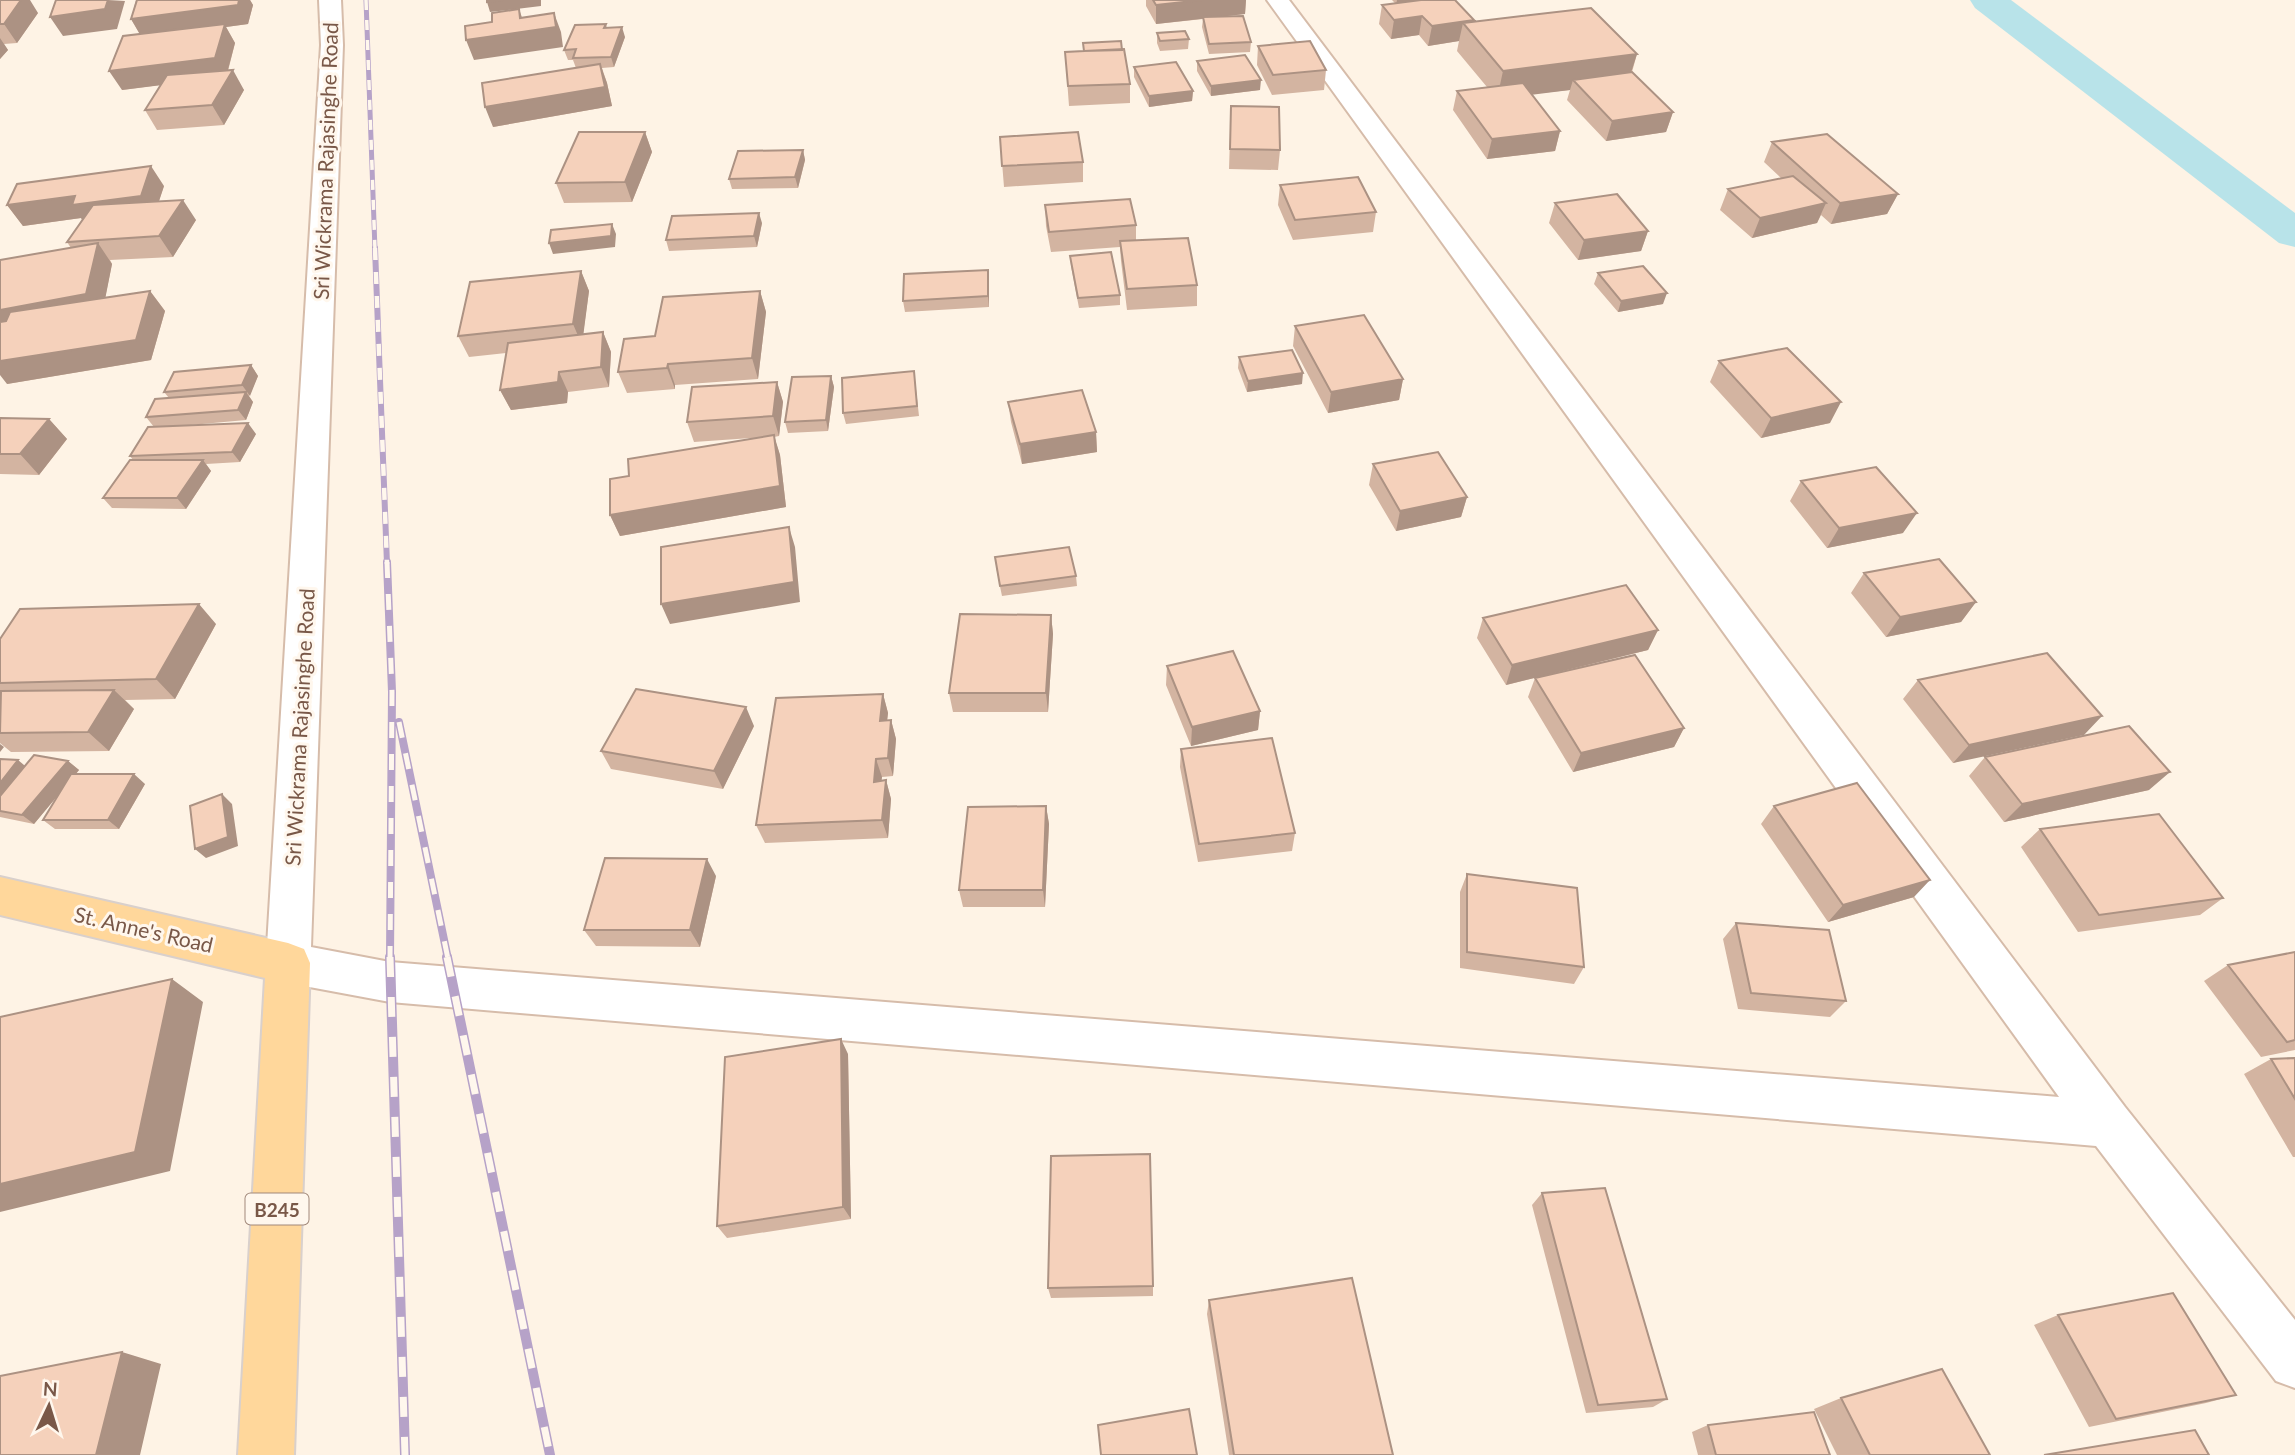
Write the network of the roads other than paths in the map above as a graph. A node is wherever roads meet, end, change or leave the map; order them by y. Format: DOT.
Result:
graph roads {
  1 [pos="330,0"];
  2 [pos="1278,0"];
  3 [pos="0,896"];
  4 [pos="288,962"];
  5 [pos="2108,1124"];
  6 [pos="2295,1362"];
  7 [pos="266,1455"];
  1 -- 4 [label="street, Sri Wickrama Rajasinghe Road"];
  2 -- 5 [label="street"];
  3 -- 4 [label="main road, St. Anne's Road"];
  4 -- 5 [label="street"];
  4 -- 7 [label="main road, Sri Wickrama Rajasinghe Road / B245"];
  5 -- 6 [label="street"];
}
